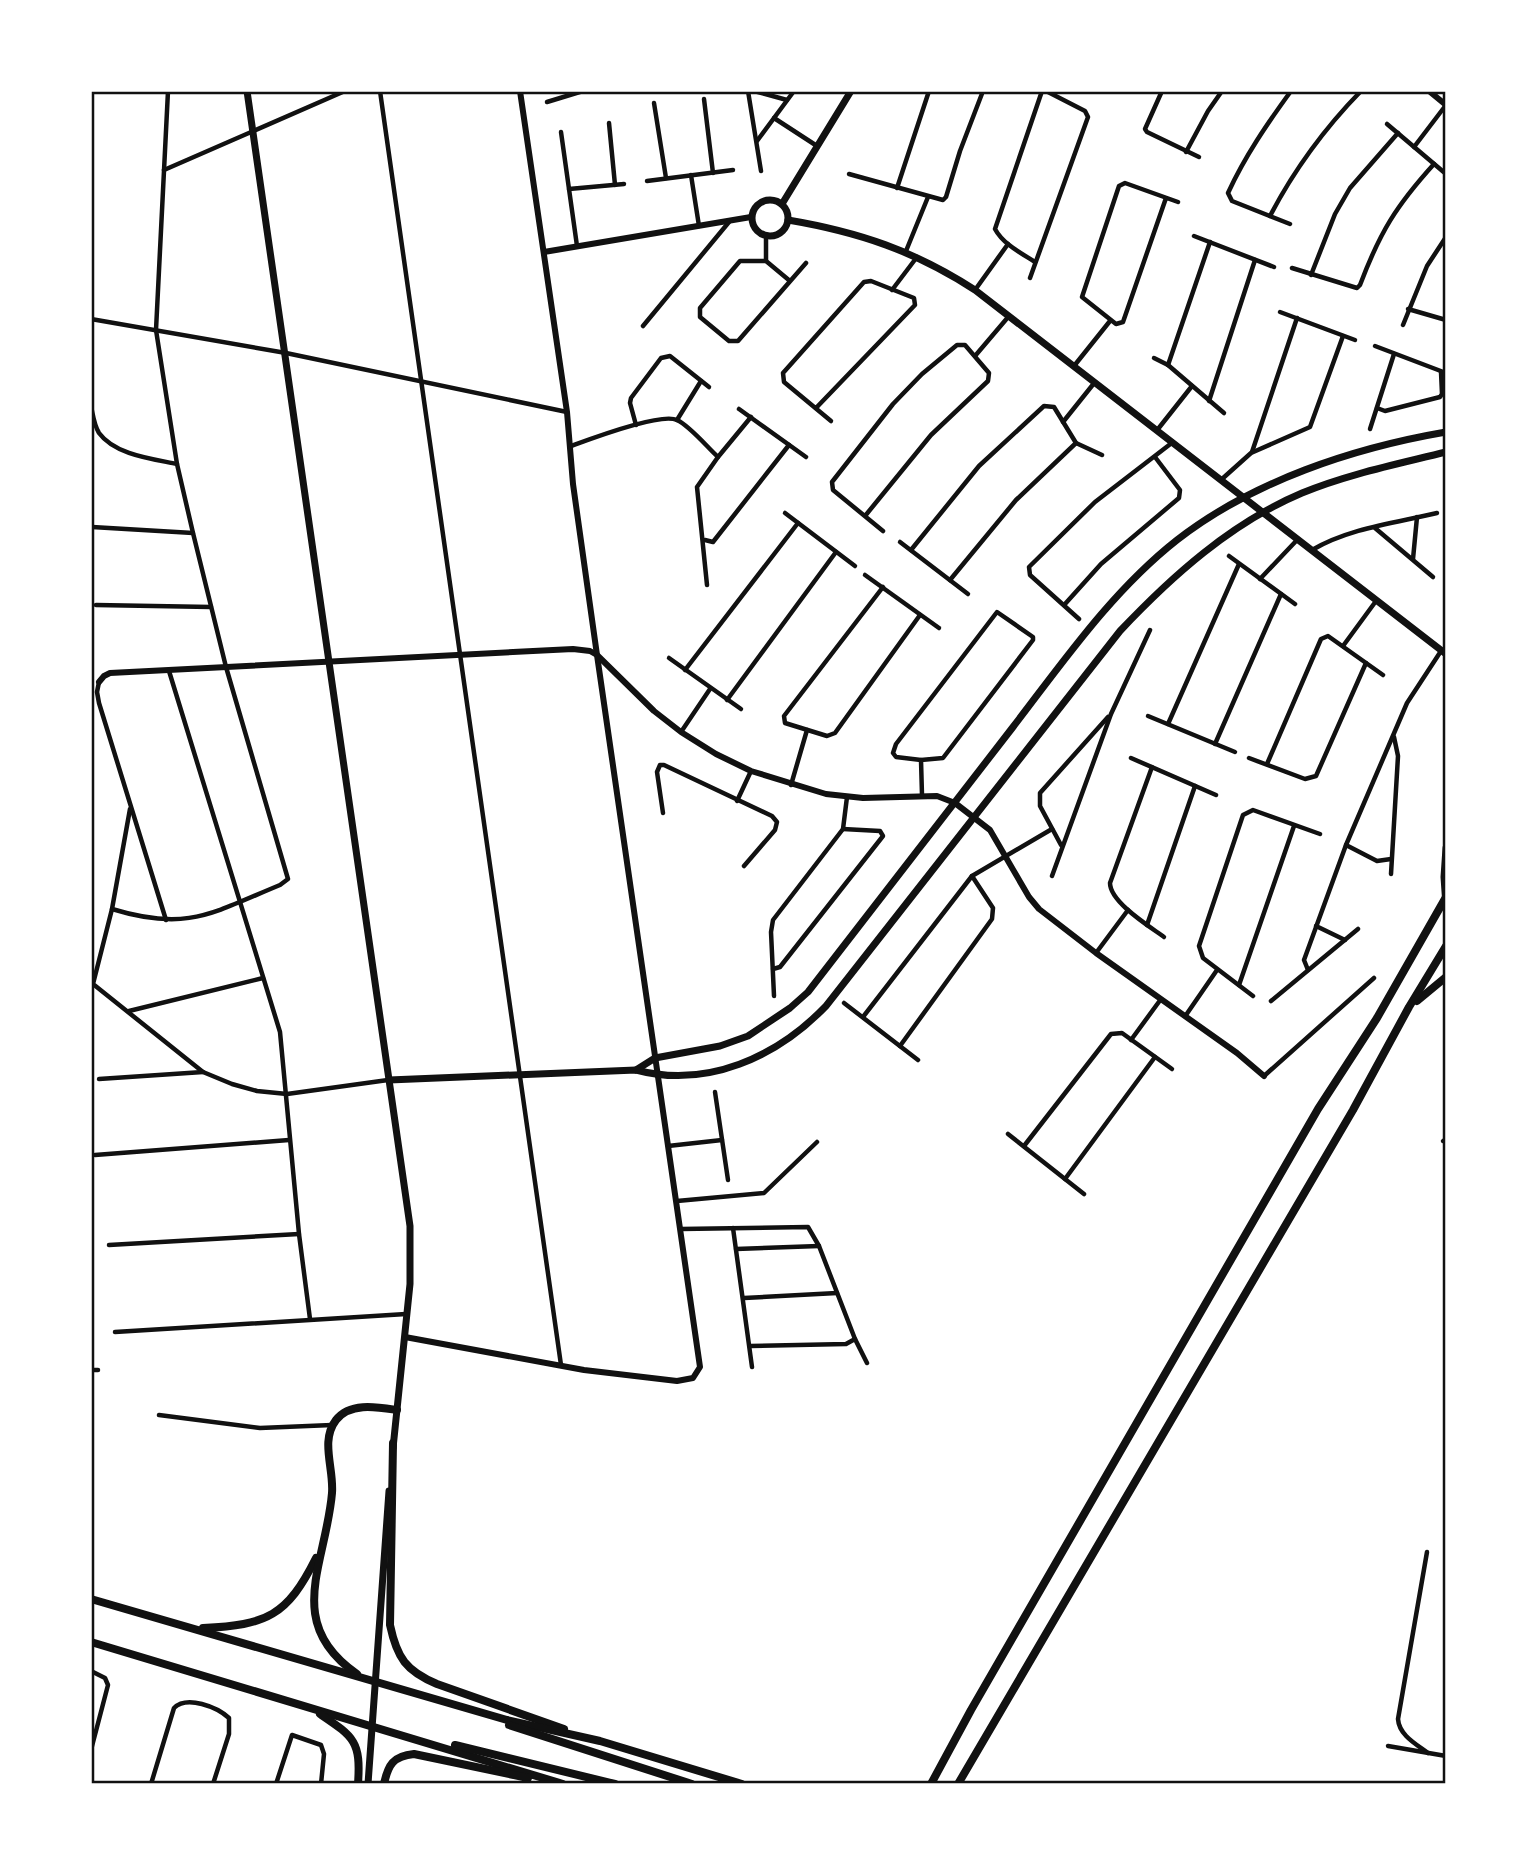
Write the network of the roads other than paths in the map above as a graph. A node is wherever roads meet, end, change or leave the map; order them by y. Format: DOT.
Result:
graph roads {
  1 [pos="168,91"];
  2 [pos="247,91"];
  3 [pos="345,91"];
  4 [pos="380,91"];
  5 [pos="520,91"];
  6 [pos="583,91"];
  7 [pos="748,91"];
  8 [pos="754,91"];
  9 [pos="794,91"];
  10 [pos="851,91"];
  11 [pos="929,91"];
  12 [pos="983,91"];
  13 [pos="1044,91"];
  14 [pos="1162,91"];
  15 [pos="1222,91"];
  16 [pos="1291,91"];
  17 [pos="1361,91"];
  18 [pos="1429,91"];
  19 [pos="704,99"];
  20 [pos="787,100"];
  21 [pos="547,102"];
  22 [pos="654,103"];
  23 [pos="1446,105"];
  24 [pos="774,118"];
  25 [pos="609,123"];
  26 [pos="1387,124"];
  27 [pos="253,132"];
  28 [pos="561,132"];
  29 [pos="1398,133"];
  30 [pos="757,142"];
  31 [pos="818,147"];
  32 [pos="1414,147"];
  33 [pos="1186,152"];
  34 [pos="1199,157"];
  35 [pos="1434,164"];
  36 [pos="164,170"];
  37 [pos="733,170"];
  38 [pos="761,171"];
  39 [pos="713,173"];
  40 [pos="849,174"];
  41 [pos="1446,174"];
  42 [pos="691,175"];
  43 [pos="666,178"];
  44 [pos="647,181"];
  45 [pos="624,184"];
  46 [pos="615,185"];
  47 [pos="897,188"];
  48 [pos="569,189"];
  49 [pos="928,197"];
  50 [pos="1166,198"];
  51 [pos="1178,202"];
  52 [pos="782,204"];
  53 [pos="1270,216"];
  54 [pos="751,217"];
  55 [pos="788,220"];
  56 [pos="729,221"];
  57 [pos="1290,224"];
  58 [pos="699,226"];
  59 [pos="766,236"];
  60 [pos="1194,236"];
  61 [pos="1446,237"];
  62 [pos="1210,242"];
  63 [pos="1008,243"];
  64 [pos="577,246"];
  65 [pos="906,251"];
  66 [pos="544,252"];
  67 [pos="918,257"];
  68 [pos="1255,260"];
  69 [pos="766,261"];
  70 [pos="1035,262"];
  71 [pos="806,263"];
  72 [pos="1274,268"];
  73 [pos="1292,268"];
  74 [pos="1311,275"];
  75 [pos="1030,278"];
  76 [pos="790,281"];
  77 [pos="892,290"];
  78 [pos="975,290"];
  79 [pos="1408,309"];
  80 [pos="1280,312"];
  81 [pos="1009,316"];
  82 [pos="1297,318"];
  83 [pos="91,319"];
  84 [pos="1446,320"];
  85 [pos="1110,321"];
  86 [pos="1403,325"];
  87 [pos="643,326"];
  88 [pos="156,330"];
  89 [pos="1343,336"];
  90 [pos="1355,340"];
  91 [pos="1375,346"];
  92 [pos="286,353"];
  93 [pos="1394,354"];
  94 [pos="975,356"];
  95 [pos="1154,358"];
  96 [pos="1168,365"];
  97 [pos="1074,366"];
  98 [pos="1444,373"];
  99 [pos="701,381"];
  100 [pos="422,382"];
  101 [pos="1095,382"];
  102 [pos="1192,386"];
  103 [pos="709,387"];
  104 [pos="1209,401"];
  105 [pos="91,406"];
  106 [pos="816,408"];
  107 [pos="1377,408"];
  108 [pos="739,409"];
  109 [pos="567,412"];
  110 [pos="1224,413"];
  111 [pos="751,417"];
  112 [pos="677,420"];
  113 [pos="831,421"];
  114 [pos="1063,422"];
  115 [pos="636,425"];
  116 [pos="1158,429"];
  117 [pos="1370,429"];
  118 [pos="1446,432"];
  119 [pos="1174,442"];
  120 [pos="1076,443"];
  121 [pos="789,445"];
  122 [pos="571,446"];
  123 [pos="1446,452"];
  124 [pos="1251,453"];
  125 [pos="1102,455"];
  126 [pos="718,457"];
  127 [pos="806,457"];
  128 [pos="1155,457"];
  129 [pos="177,464"];
  130 [pos="1222,479"];
  131 [pos="1246,498"];
  132 [pos="785,513"];
  133 [pos="1265,513"];
  134 [pos="1437,513"];
  135 [pos="865,516"];
  136 [pos="1417,517"];
  137 [pos="798,523"];
  138 [pos="92,527"];
  139 [pos="1374,527"];
  140 [pos="883,531"];
  141 [pos="193,533"];
  142 [pos="1297,539"];
  143 [pos="704,540"];
  144 [pos="900,541"];
  145 [pos="911,550"];
  146 [pos="1312,550"];
  147 [pos="836,552"];
  148 [pos="1228,556"];
  149 [pos="1413,559"];
  150 [pos="1239,564"];
  151 [pos="855,566"];
  152 [pos="865,575"];
  153 [pos="1433,576"];
  154 [pos="1260,579"];
  155 [pos="950,580"];
  156 [pos="707,585"];
  157 [pos="883,587"];
  158 [pos="968,594"];
  159 [pos="1281,594"];
  160 [pos="1376,601"];
  161 [pos="1065,604"];
  162 [pos="1295,604"];
  163 [pos="96,605"];
  164 [pos="211,607"];
  165 [pos="920,615"];
  166 [pos="1079,618"];
  167 [pos="939,628"];
  168 [pos="1150,630"];
  169 [pos="1343,646"];
  170 [pos="1444,652"];
  171 [pos="459,654"];
  172 [pos="597,655"];
  173 [pos="669,658"];
  174 [pos="328,662"];
  175 [pos="1366,663"];
  176 [pos="226,667"];
  177 [pos="685,670"];
  178 [pos="169,671"];
  179 [pos="1383,675"];
  180 [pos="99,682"];
  181 [pos="710,689"];
  182 [pos="727,700"];
  183 [pos="741,709"];
  184 [pos="1111,714"];
  185 [pos="1148,716"];
  186 [pos="1168,724"];
  187 [pos="807,730"];
  188 [pos="681,732"];
  189 [pos="1394,736"];
  190 [pos="1215,744"];
  191 [pos="1235,752"];
  192 [pos="1130,758"];
  193 [pos="1249,758"];
  194 [pos="920,760"];
  195 [pos="1267,764"];
  196 [pos="1152,767"];
  197 [pos="751,771"];
  198 [pos="791,785"];
  199 [pos="1195,786"];
  200 [pos="922,795"];
  201 [pos="1216,795"];
  202 [pos="847,797"];
  203 [pos="737,800"];
  204 [pos="955,803"];
  205 [pos="130,809"];
  206 [pos="663,813"];
  207 [pos="975,817"];
  208 [pos="1294,825"];
  209 [pos="843,829"];
  210 [pos="1052,829"];
  211 [pos="1320,834"];
  212 [pos="1346,845"];
  213 [pos="1062,846"];
  214 [pos="1446,848"];
  215 [pos="1006,856"];
  216 [pos="1391,859"];
  217 [pos="744,866"];
  218 [pos="1391,874"];
  219 [pos="972,876"];
  220 [pos="1052,876"];
  221 [pos="1446,898"];
  222 [pos="240,902"];
  223 [pos="1446,906"];
  224 [pos="112,909"];
  225 [pos="1128,910"];
  226 [pos="166,920"];
  227 [pos="1147,925"];
  228 [pos="1316,926"];
  229 [pos="1358,929"];
  230 [pos="1164,937"];
  231 [pos="1345,940"];
  232 [pos="1446,946"];
  233 [pos="1096,953"];
  234 [pos="773,969"];
  235 [pos="1217,970"];
  236 [pos="1308,970"];
  237 [pos="1446,977"];
  238 [pos="263,978"];
  239 [pos="1374,978"];
  240 [pos="93,984"];
  241 [pos="1239,985"];
  242 [pos="774,996"];
  243 [pos="1253,996"];
  244 [pos="1162,998"];
  245 [pos="1271,1001"];
  246 [pos="844,1003"];
  247 [pos="1409,1007"];
  248 [pos="129,1011"];
  249 [pos="1186,1015"];
  250 [pos="863,1017"];
  251 [pos="1131,1040"];
  252 [pos="900,1046"];
  253 [pos="1155,1057"];
  254 [pos="655,1058"];
  255 [pos="918,1060"];
  256 [pos="1172,1069"];
  257 [pos="636,1070"];
  258 [pos="203,1072"];
  259 [pos="522,1074"];
  260 [pos="658,1076"];
  261 [pos="1264,1076"];
  262 [pos="99,1079"];
  263 [pos="389,1080"];
  264 [pos="715,1092"];
  265 [pos="287,1094"];
  266 [pos="1008,1134"];
  267 [pos="289,1140"];
  268 [pos="722,1140"];
  269 [pos="817,1142"];
  270 [pos="668,1146"];
  271 [pos="1024,1146"];
  272 [pos="95,1155"];
  273 [pos="1065,1179"];
  274 [pos="728,1180"];
  275 [pos="1084,1194"];
  276 [pos="677,1201"];
  277 [pos="733,1228"];
  278 [pos="681,1229"];
  279 [pos="299,1234"];
  280 [pos="109,1245"];
  281 [pos="819,1245"];
  282 [pos="736,1249"];
  283 [pos="837,1293"];
  284 [pos="743,1298"];
  285 [pos="407,1314"];
  286 [pos="310,1320"];
  287 [pos="115,1332"];
  288 [pos="405,1337"];
  289 [pos="855,1339"];
  290 [pos="750,1346"];
  291 [pos="867,1363"];
  292 [pos="561,1366"];
  293 [pos="752,1367"];
  294 [pos="91,1370"];
  295 [pos="98,1370"];
  296 [pos="397,1410"];
  297 [pos="159,1415"];
  298 [pos="333,1425"];
  299 [pos="393,1443"];
  300 [pos="319,1552"];
  301 [pos="1427,1552"];
  302 [pos="91,1599"];
  303 [pos="195,1628"];
  304 [pos="91,1642"];
  305 [pos="91,1671"];
  306 [pos="363,1679"];
  307 [pos="410,1692"];
  308 [pos="315,1710"];
  309 [pos="387,1730"];
  310 [pos="600,1741"];
  311 [pos="1388,1746"];
  312 [pos="91,1750"];
  313 [pos="1428,1754"];
  314 [pos="1446,1756"];
  315 [pos="151,1784"];
  316 [pos="213,1784"];
  317 [pos="276,1784"];
  318 [pos="321,1784"];
  319 [pos="358,1784"];
  320 [pos="368,1784"];
  321 [pos="384,1784"];
  322 [pos="553,1784"];
  323 [pos="563,1784"];
  324 [pos="615,1784"];
  325 [pos="692,1784"];
  326 [pos="742,1784"];
  327 [pos="931,1784"];
  328 [pos="958,1784"];
  1 -- 36 [label="street"];
  2 -- 27 [label="main road"];
  3 -- 27 [label="street"];
  4 -- 100 [label="street"];
  5 -- 66 [label="street"];
  6 -- 21 [label="street"];
  7 -- 30 [label="street"];
  8 -- 20 [label="street"];
  9 -- 20 [label="street"];
  10 -- 31 [label="main road"];
  11 -- 47 [label="street"];
  12 -- 49 [label="street"];
  13 -- 63 [label="street"];
  13 -- 70 [label="street"];
  14 -- 33 [label="street"];
  15 -- 33 [label="street"];
  16 -- 53 [label="street"];
  17 -- 53 [label="street"];
  18 -- 23 [label="street"];
  19 -- 39 [label="street"];
  20 -- 24 [label="street"];
  22 -- 43 [label="street"];
  23 -- 32 [label="street"];
  24 -- 30 [label="street"];
  24 -- 31 [label="street"];
  25 -- 46 [label="street"];
  26 -- 29 [label="street"];
  27 -- 36 [label="street"];
  27 -- 92 [label="main road"];
  28 -- 48 [label="street"];
  29 -- 32 [label="street"];
  29 -- 74 [label="street"];
  30 -- 38 [label="street"];
  31 -- 52 [label="main road"];
  32 -- 35 [label="street"];
  33 -- 34 [label="street"];
  35 -- 41 [label="street"];
  35 -- 74 [label="street"];
  36 -- 88 [label="street"];
  37 -- 39 [label="street"];
  39 -- 42 [label="street"];
  40 -- 47 [label="street"];
  42 -- 43 [label="street"];
  42 -- 58 [label="street"];
  43 -- 44 [label="street"];
  45 -- 46 [label="street"];
  46 -- 48 [label="street"];
  47 -- 49 [label="street"];
  48 -- 64 [label="street"];
  49 -- 65 [label="street"];
  50 -- 51 [label="street"];
  50 -- 85 [label="street"];
  50 -- 85 [label="street"];
  52 -- 54 [label="main road"];
  52 -- 55 [label="main road"];
  53 -- 57 [label="street"];
  54 -- 56 [label="street"];
  54 -- 59 [label="main road"];
  55 -- 59 [label="main road"];
  55 -- 65 [label="main road"];
  56 -- 58 [label="street"];
  56 -- 87 [label="street"];
  58 -- 64 [label="street"];
  59 -- 69 [label="street"];
  60 -- 62 [label="street"];
  61 -- 79 [label="street"];
  62 -- 68 [label="street"];
  62 -- 96 [label="street"];
  63 -- 70 [label="street"];
  63 -- 78 [label="street"];
  64 -- 66 [label="street"];
  65 -- 67 [label="main road"];
  66 -- 109 [label="street"];
  67 -- 77 [label="street"];
  67 -- 78 [label="main road"];
  68 -- 72 [label="street"];
  68 -- 104 [label="street"];
  69 -- 76 [label="street"];
  69 -- 76 [label="street"];
  70 -- 75 [label="street"];
  71 -- 76 [label="street"];
  73 -- 74 [label="street"];
  77 -- 106 [label="street"];
  77 -- 106 [label="street"];
  78 -- 81 [label="main road"];
  79 -- 84 [label="street"];
  79 -- 86 [label="street"];
  80 -- 82 [label="street"];
  81 -- 94 [label="street"];
  81 -- 97 [label="main road"];
  82 -- 89 [label="street"];
  82 -- 124 [label="street"];
  83 -- 88 [label="street"];
  85 -- 97 [label="street"];
  88 -- 92 [label="street"];
  88 -- 129 [label="street"];
  89 -- 90 [label="street"];
  89 -- 124 [label="street"];
  91 -- 93 [label="street"];
  92 -- 100 [label="street"];
  92 -- 174 [label="main road"];
  93 -- 98 [label="street"];
  93 -- 107 [label="street"];
  94 -- 135 [label="street"];
  94 -- 135 [label="street"];
  95 -- 96 [label="street"];
  96 -- 102 [label="street"];
  97 -- 101 [label="main road"];
  98 -- 107 [label="street"];
  99 -- 103 [label="street"];
  99 -- 112 [label="street"];
  99 -- 115 [label="street"];
  100 -- 109 [label="street"];
  100 -- 171 [label="street"];
  101 -- 114 [label="street"];
  101 -- 116 [label="main road"];
  102 -- 104 [label="street"];
  102 -- 116 [label="street"];
  104 -- 110 [label="street"];
  105 -- 129 [label="street"];
  106 -- 113 [label="street"];
  107 -- 117 [label="street"];
  108 -- 111 [label="street"];
  109 -- 122 [label="street"];
  111 -- 121 [label="street"];
  111 -- 126 [label="street"];
  112 -- 115 [label="street"];
  112 -- 126 [label="street"];
  114 -- 120 [label="street"];
  114 -- 145 [label="street"];
  115 -- 122 [label="street"];
  116 -- 119 [label="main road"];
  118 -- 131 [label="main road"];
  119 -- 128 [label="street"];
  119 -- 130 [label="main road"];
  120 -- 125 [label="street"];
  120 -- 155 [label="street"];
  121 -- 127 [label="street"];
  121 -- 143 [label="street"];
  122 -- 172 [label="street"];
  123 -- 133 [label="main road"];
  124 -- 130 [label="street"];
  126 -- 143 [label="street"];
  128 -- 161 [label="street"];
  128 -- 161 [label="street"];
  129 -- 141 [label="street"];
  130 -- 131 [label="main road"];
  131 -- 133 [label="main road"];
  131 -- 204 [label="main road"];
  132 -- 137 [label="street"];
  133 -- 142 [label="main road"];
  133 -- 207 [label="main road"];
  134 -- 136 [label="street"];
  135 -- 140 [label="street"];
  136 -- 139 [label="street"];
  136 -- 149 [label="street"];
  137 -- 147 [label="street"];
  137 -- 177 [label="street"];
  138 -- 141 [label="street"];
  139 -- 146 [label="street"];
  139 -- 149 [label="street"];
  141 -- 164 [label="street"];
  142 -- 146 [label="main road"];
  142 -- 154 [label="street"];
  143 -- 156 [label="street"];
  144 -- 145 [label="street"];
  145 -- 155 [label="street"];
  146 -- 160 [label="main road"];
  147 -- 151 [label="street"];
  147 -- 182 [label="street"];
  148 -- 150 [label="street"];
  149 -- 153 [label="street"];
  150 -- 154 [label="street"];
  150 -- 186 [label="street"];
  152 -- 157 [label="street"];
  154 -- 159 [label="street"];
  155 -- 158 [label="street"];
  157 -- 165 [label="street"];
  157 -- 187 [label="street"];
  159 -- 162 [label="street"];
  159 -- 190 [label="street"];
  160 -- 169 [label="street"];
  160 -- 170 [label="main road"];
  161 -- 166 [label="street"];
  163 -- 164 [label="street"];
  164 -- 176 [label="street"];
  165 -- 167 [label="street"];
  165 -- 187 [label="street"];
  168 -- 184 [label="street"];
  169 -- 175 [label="street"];
  169 -- 195 [label="street"];
  170 -- 189 [label="street"];
  171 -- 172 [label="street"];
  171 -- 174 [label="street"];
  171 -- 259 [label="street"];
  172 -- 188 [label="street"];
  172 -- 254 [label="street"];
  173 -- 177 [label="street"];
  174 -- 176 [label="street"];
  174 -- 263 [label="main road"];
  175 -- 179 [label="street"];
  175 -- 195 [label="street"];
  176 -- 178 [label="street"];
  176 -- 222 [label="street"];
  177 -- 181 [label="street"];
  178 -- 180 [label="street"];
  178 -- 222 [label="street"];
  180 -- 205 [label="street"];
  181 -- 182 [label="street"];
  181 -- 188 [label="street"];
  182 -- 183 [label="street"];
  184 -- 210 [label="street"];
  184 -- 213 [label="street"];
  185 -- 186 [label="street"];
  186 -- 190 [label="street"];
  187 -- 198 [label="street"];
  188 -- 197 [label="street"];
  189 -- 212 [label="street"];
  189 -- 216 [label="street"];
  190 -- 191 [label="street"];
  192 -- 196 [label="street"];
  193 -- 195 [label="street"];
  194 -- 194 [label="street"];
  194 -- 200 [label="street"];
  196 -- 199 [label="street"];
  196 -- 225 [label="street"];
  197 -- 198 [label="street"];
  197 -- 203 [label="street"];
  198 -- 202 [label="street"];
  199 -- 201 [label="street"];
  199 -- 227 [label="street"];
  200 -- 202 [label="street"];
  200 -- 204 [label="street"];
  202 -- 209 [label="street"];
  203 -- 206 [label="street"];
  203 -- 217 [label="street"];
  204 -- 207 [label="street"];
  204 -- 254 [label="main road"];
  205 -- 224 [label="street"];
  205 -- 226 [label="street"];
  207 -- 215 [label="street"];
  207 -- 260 [label="main road"];
  208 -- 211 [label="street"];
  208 -- 235 [label="street"];
  208 -- 241 [label="street"];
  209 -- 234 [label="street"];
  209 -- 234 [label="street"];
  210 -- 213 [label="street"];
  210 -- 215 [label="street"];
  212 -- 216 [label="street"];
  212 -- 228 [label="street"];
  213 -- 220 [label="street"];
  214 -- 221 [label="main road"];
  215 -- 219 [label="street"];
  215 -- 233 [label="street"];
  216 -- 218 [label="street"];
  219 -- 250 [label="street"];
  219 -- 252 [label="street"];
  221 -- 223 [label="main road"];
  221 -- 327 [label="main road"];
  222 -- 226 [label="street"];
  222 -- 238 [label="street"];
  224 -- 226 [label="street"];
  224 -- 240 [label="street"];
  225 -- 227 [label="street"];
  225 -- 233 [label="street"];
  227 -- 230 [label="street"];
  228 -- 231 [label="street"];
  228 -- 236 [label="street"];
  229 -- 231 [label="street"];
  231 -- 236 [label="street"];
  232 -- 247 [label="main road"];
  233 -- 244 [label="street"];
  234 -- 242 [label="street"];
  235 -- 241 [label="street"];
  235 -- 249 [label="street"];
  236 -- 245 [label="street"];
  237 -- 247 [label="main road"];
  238 -- 248 [label="street"];
  238 -- 265 [label="street"];
  239 -- 261 [label="street"];
  240 -- 248 [label="street"];
  241 -- 243 [label="street"];
  244 -- 249 [label="street"];
  244 -- 251 [label="street"];
  246 -- 250 [label="street"];
  247 -- 328 [label="main road"];
  248 -- 258 [label="street"];
  249 -- 261 [label="street"];
  250 -- 252 [label="street"];
  251 -- 253 [label="street"];
  251 -- 271 [label="street"];
  252 -- 255 [label="street"];
  253 -- 256 [label="street"];
  253 -- 273 [label="street"];
  254 -- 257 [label="main road"];
  254 -- 260 [label="street"];
  257 -- 259 [label="main road"];
  257 -- 260 [label="main road"];
  258 -- 262 [label="street"];
  258 -- 265 [label="street"];
  259 -- 263 [label="main road"];
  259 -- 292 [label="street"];
  260 -- 270 [label="street"];
  263 -- 265 [label="street"];
  263 -- 285 [label="main road"];
  264 -- 268 [label="street"];
  265 -- 267 [label="street"];
  266 -- 271 [label="street"];
  267 -- 272 [label="street"];
  267 -- 279 [label="street"];
  268 -- 270 [label="street"];
  268 -- 274 [label="street"];
  269 -- 276 [label="street"];
  270 -- 276 [label="street"];
  271 -- 273 [label="street"];
  273 -- 275 [label="street"];
  276 -- 278 [label="street"];
  277 -- 278 [label="street"];
  277 -- 281 [label="street"];
  277 -- 282 [label="street"];
  278 -- 292 [label="street"];
  279 -- 280 [label="street"];
  279 -- 286 [label="street"];
  281 -- 282 [label="street"];
  281 -- 283 [label="street"];
  282 -- 284 [label="street"];
  283 -- 284 [label="street"];
  283 -- 289 [label="street"];
  284 -- 290 [label="street"];
  285 -- 286 [label="street"];
  285 -- 288 [label="main road"];
  286 -- 287 [label="street"];
  288 -- 292 [label="street"];
  288 -- 296 [label="main road"];
  289 -- 290 [label="street"];
  289 -- 291 [label="street"];
  290 -- 293 [label="street"];
  294 -- 295 [label="street"];
  296 -- 298 [label="main road"];
  296 -- 299 [label="main road"];
  297 -- 298 [label="street"];
  298 -- 300 [label="main road"];
  299 -- 310 [label="main road"];
  299 -- 320 [label="main road"];
  300 -- 303 [label="main road"];
  300 -- 306 [label="main road"];
  301 -- 313 [label="street"];
  302 -- 303 [label="main road"];
  303 -- 306 [label="main road"];
  304 -- 308 [label="main road"];
  305 -- 312 [label="street"];
  306 -- 307 [label="main road"];
  307 -- 310 [label="main road"];
  307 -- 325 [label="main road"];
  308 -- 309 [label="main road"];
  308 -- 319 [label="main road"];
  309 -- 323 [label="main road"];
  309 -- 324 [label="main road"];
  310 -- 326 [label="main road"];
  311 -- 313 [label="street"];
  313 -- 314 [label="street"];
  315 -- 316 [label="street"];
  317 -- 318 [label="street"];
  321 -- 322 [label="main road"];
}
